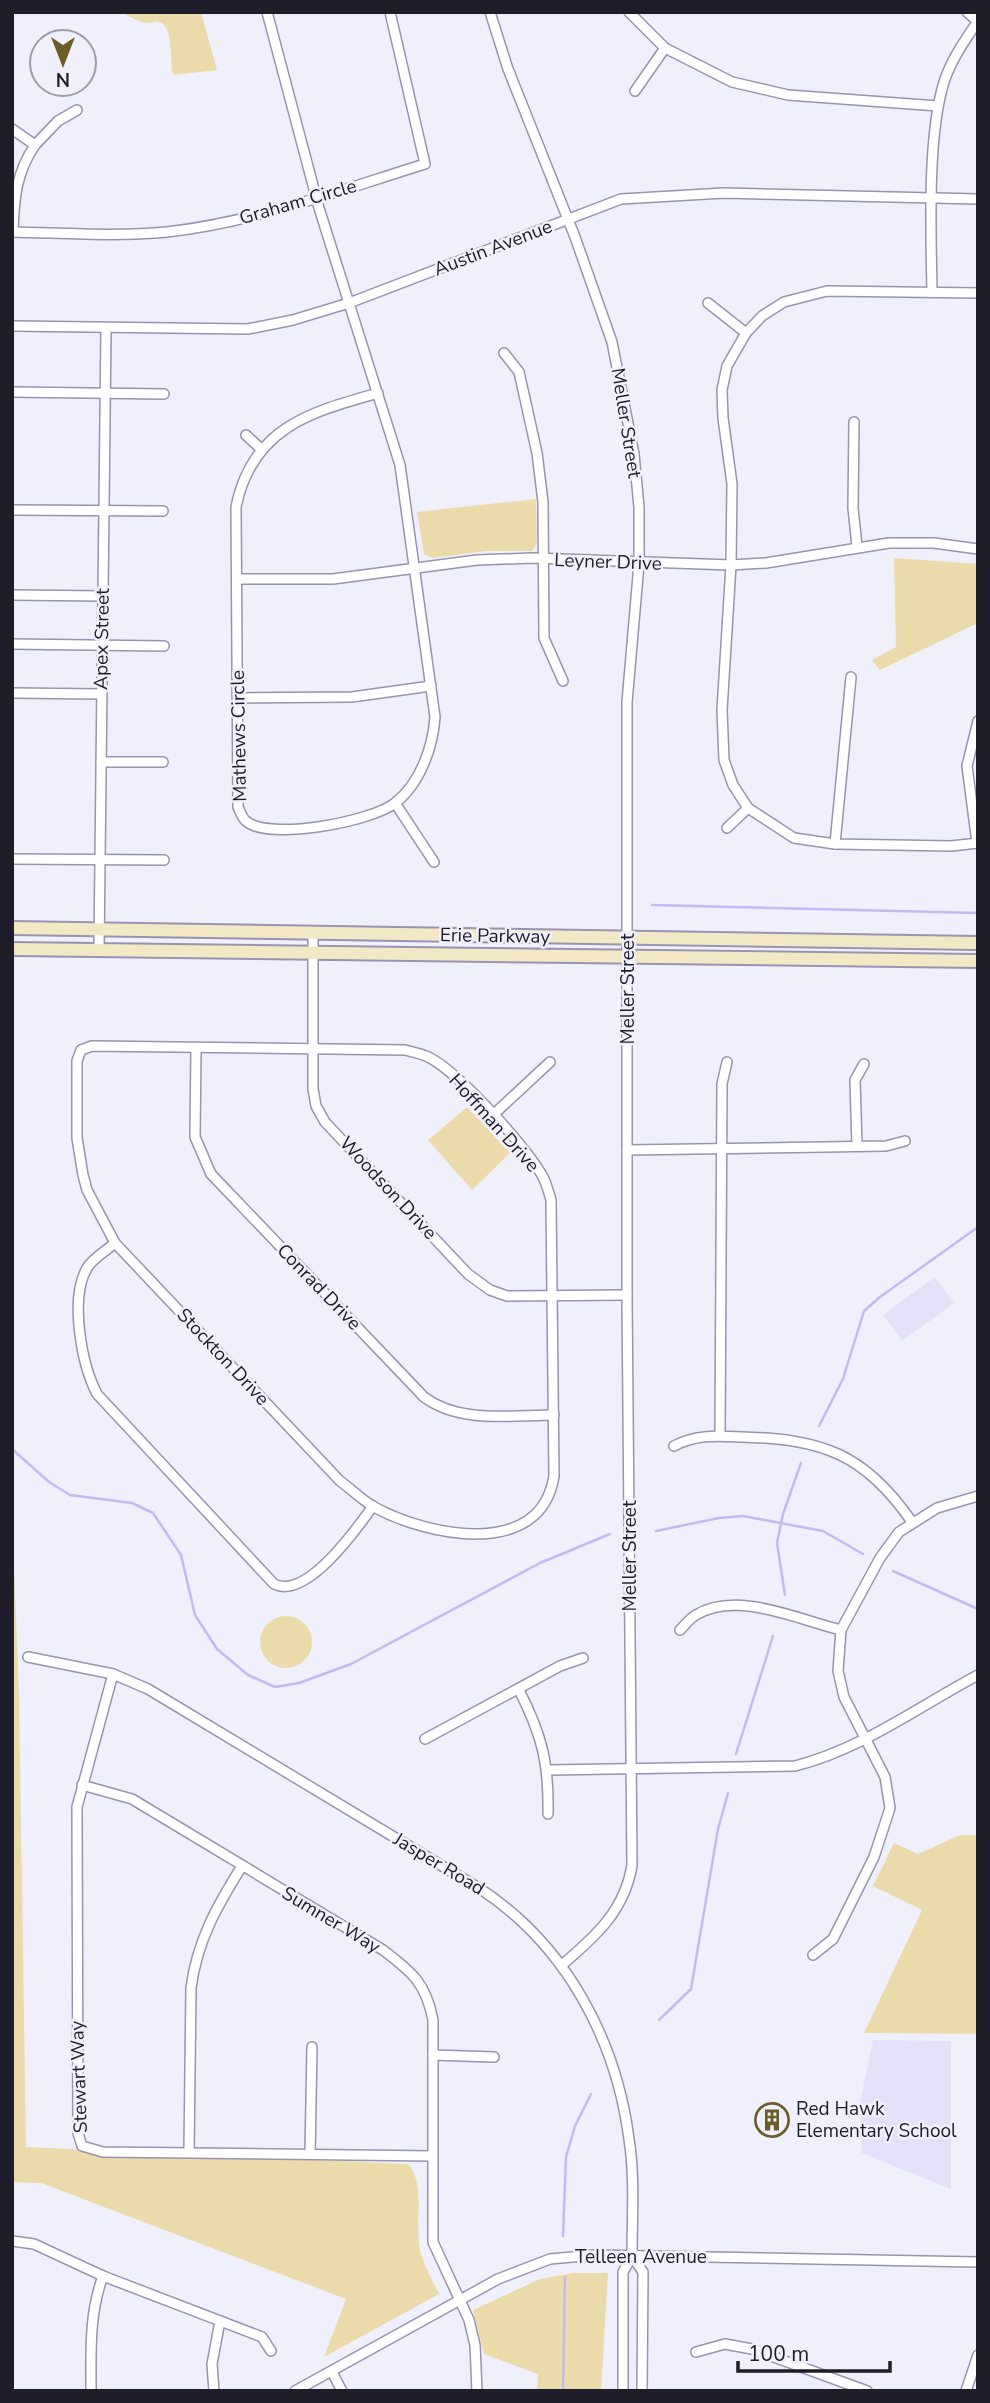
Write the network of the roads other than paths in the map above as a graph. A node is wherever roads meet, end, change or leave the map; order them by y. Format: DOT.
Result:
graph roads {
  1 [pos="267,12"];
  2 [pos="390,12"];
  3 [pos="490,12"];
  4 [pos="629,12"];
  5 [pos="967,12"];
  6 [pos="978,21"];
  7 [pos="665,48"];
  8 [pos="635,91"];
  9 [pos="937,106"];
  10 [pos="77,110"];
  11 [pos="12,129"];
  12 [pos="35,145"];
  13 [pos="316,198"];
  14 [pos="933,199"];
  15 [pos="978,200"];
  16 [pos="568,219"];
  17 [pos="12,232"];
  18 [pos="932,292"];
  19 [pos="978,293"];
  20 [pos="349,303"];
  21 [pos="708,303"];
  22 [pos="12,327"];
  23 [pos="106,328"];
  24 [pos="746,333"];
  25 [pos="504,354"];
  26 [pos="12,392"];
  27 [pos="105,393"];
  28 [pos="378,393"];
  29 [pos="164,394"];
  30 [pos="854,422"];
  31 [pos="246,435"];
  32 [pos="261,450"];
  33 [pos="12,510"];
  34 [pos="104,511"];
  35 [pos="163,511"];
  36 [pos="857,546"];
  37 [pos="978,549"];
  38 [pos="544,559"];
  39 [pos="639,564"];
  40 [pos="731,565"];
  41 [pos="416,568"];
  42 [pos="237,579"];
  43 [pos="12,595"];
  44 [pos="103,596"];
  45 [pos="12,644"];
  46 [pos="102,645"];
  47 [pos="163,646"];
  48 [pos="851,677"];
  49 [pos="563,681"];
  50 [pos="430,686"];
  51 [pos="12,693"];
  52 [pos="102,694"];
  53 [pos="238,698"];
  54 [pos="978,722"];
  55 [pos="101,762"];
  56 [pos="163,762"];
  57 [pos="396,803"];
  58 [pos="748,808"];
  59 [pos="727,828"];
  60 [pos="977,843"];
  61 [pos="835,845"];
  62 [pos="12,859"];
  63 [pos="100,860"];
  64 [pos="163,860"];
  65 [pos="434,862"];
  66 [pos="12,928"];
  67 [pos="100,930"];
  68 [pos="313,933"];
  69 [pos="628,938"];
  70 [pos="978,943"];
  71 [pos="12,949"];
  72 [pos="99,950"];
  73 [pos="314,953"];
  74 [pos="628,957"];
  75 [pos="978,961"];
  76 [pos="195,1048"];
  77 [pos="313,1049"];
  78 [pos="81,1050"];
  79 [pos="550,1062"];
  80 [pos="727,1062"];
  81 [pos="864,1064"];
  82 [pos="493,1115"];
  83 [pos="905,1141"];
  84 [pos="857,1146"];
  85 [pos="722,1148"];
  86 [pos="627,1150"];
  87 [pos="115,1243"];
  88 [pos="627,1295"];
  89 [pos="554,1297"];
  90 [pos="554,1415"];
  91 [pos="720,1436"];
  92 [pos="674,1446"];
  93 [pos="978,1496"];
  94 [pos="373,1506"];
  95 [pos="912,1522"];
  96 [pos="516,1528"];
  97 [pos="680,1630"];
  98 [pos="841,1630"];
  99 [pos="28,1657"];
  100 [pos="583,1658"];
  101 [pos="113,1674"];
  102 [pos="977,1677"];
  103 [pos="519,1690"];
  104 [pos="866,1738"];
  105 [pos="425,1739"];
  106 [pos="631,1768"];
  107 [pos="549,1770"];
  108 [pos="82,1785"];
  109 [pos="548,1814"];
  110 [pos="242,1866"];
  111 [pos="813,1955"];
  112 [pos="563,1964"];
  113 [pos="312,2048"];
  114 [pos="433,2055"];
  115 [pos="494,2057"];
  116 [pos="189,2152"];
  117 [pos="310,2154"];
  118 [pos="432,2156"];
  119 [pos="12,2241"];
  120 [pos="632,2256"];
  121 [pos="978,2262"];
  122 [pos="103,2276"];
  123 [pos="460,2301"];
  124 [pos="220,2321"];
  125 [pos="271,2351"];
  126 [pos="696,2351"];
  127 [pos="978,2355"];
  128 [pos="332,2372"];
  129 [pos="91,2391"];
  130 [pos="214,2391"];
  131 [pos="295,2391"];
  132 [pos="342,2391"];
  133 [pos="477,2391"];
  134 [pos="623,2391"];
  135 [pos="642,2391"];
  136 [pos="867,2391"];
  137 [pos="966,2391"];
  1 -- 13 [label="street, Mathews Circle"];
  2 -- 13 [label="street, Graham Circle"];
  3 -- 16 [label="street, Meller Street"];
  4 -- 7 [label="street"];
  5 -- 6 [label="street"];
  6 -- 9 [label="street"];
  7 -- 8 [label="street"];
  7 -- 9 [label="street"];
  9 -- 14 [label="street"];
  10 -- 12 [label="street"];
  11 -- 12 [label="street"];
  12 -- 17 [label="street"];
  13 -- 17 [label="street, Graham Circle"];
  13 -- 20 [label="street, Mathews Circle"];
  14 -- 15 [label="street, Austin Avenue"];
  14 -- 16 [label="street, Austin Avenue"];
  14 -- 18 [label="street"];
  16 -- 20 [label="street, Austin Avenue"];
  16 -- 39 [label="street, Meller Street"];
  18 -- 19 [label="street"];
  18 -- 24 [label="street"];
  20 -- 23 [label="street, Austin Avenue"];
  20 -- 28 [label="street, Mathews Circle"];
  21 -- 24 [label="street"];
  22 -- 23 [label="street, Austin Avenue"];
  23 -- 27 [label="street, Apex Street"];
  24 -- 40 [label="street"];
  25 -- 38 [label="street"];
  26 -- 27 [label="street"];
  27 -- 29 [label="street"];
  27 -- 34 [label="street, Apex Street"];
  28 -- 32 [label="street, Mathews Circle"];
  28 -- 41 [label="street, Mathews Circle"];
  30 -- 36 [label="street"];
  31 -- 32 [label="street"];
  32 -- 42 [label="street, Mathews Circle"];
  33 -- 34 [label="street"];
  34 -- 35 [label="street"];
  34 -- 44 [label="street, Apex Street"];
  36 -- 37 [label="street, Leyner Drive"];
  36 -- 40 [label="street, Leyner Drive"];
  38 -- 39 [label="street, Leyner Drive"];
  38 -- 41 [label="street, Leyner Drive"];
  38 -- 49 [label="street"];
  39 -- 40 [label="street, Leyner Drive"];
  39 -- 69 [label="street, Meller Street"];
  40 -- 58 [label="street"];
  41 -- 42 [label="street, Leyner Drive"];
  41 -- 50 [label="street, Mathews Circle"];
  42 -- 53 [label="street, Mathews Circle"];
  43 -- 44 [label="street"];
  44 -- 46 [label="street, Apex Street"];
  45 -- 46 [label="street"];
  46 -- 47 [label="street"];
  46 -- 52 [label="street, Apex Street"];
  48 -- 61 [label="street"];
  50 -- 53 [label="street"];
  50 -- 57 [label="street, Mathews Circle"];
  51 -- 52 [label="street"];
  52 -- 55 [label="street, Apex Street"];
  53 -- 57 [label="street, Mathews Circle"];
  54 -- 60 [label="street"];
  55 -- 56 [label="street"];
  55 -- 63 [label="street, Apex Street"];
  57 -- 65 [label="street"];
  58 -- 59 [label="street"];
  58 -- 61 [label="street"];
  60 -- 61 [label="street"];
  62 -- 63 [label="street"];
  63 -- 64 [label="street"];
  63 -- 67 [label="street, Apex Street"];
  66 -- 67 [label="main road, Erie Parkway"];
  67 -- 68 [label="main road, Erie Parkway"];
  67 -- 72 [label="street, Apex Street"];
  68 -- 69 [label="main road, Erie Parkway"];
  68 -- 73 [label="street, Woodson Drive"];
  69 -- 70 [label="main road, Erie Parkway"];
  69 -- 74 [label="street, Meller Street"];
  71 -- 72 [label="main road, Erie Parkway"];
  72 -- 73 [label="main road, Erie Parkway"];
  73 -- 74 [label="main road, Erie Parkway"];
  73 -- 77 [label="street, Woodson Drive"];
  74 -- 75 [label="main road, Erie Parkway"];
  74 -- 86 [label="street, Meller Street"];
  76 -- 77 [label="street, Hoffman Drive"];
  76 -- 78 [label="street, Hoffman Drive"];
  76 -- 90 [label="street, Conrad Drive"];
  77 -- 82 [label="street, Hoffman Drive"];
  77 -- 89 [label="street, Woodson Drive"];
  78 -- 87 [label="street, Stockton Drive"];
  79 -- 82 [label="street"];
  80 -- 85 [label="street"];
  81 -- 84 [label="street"];
  82 -- 89 [label="street, Hoffman Drive"];
  83 -- 84 [label="street"];
  84 -- 85 [label="street"];
  85 -- 86 [label="street"];
  85 -- 91 [label="street"];
  86 -- 88 [label="street, Meller Street"];
  87 -- 94 [label="street, Stockton Drive"];
  87 -- 94 [label="street"];
  88 -- 89 [label="street, Woodson Drive"];
  88 -- 106 [label="street, Meller Street"];
  89 -- 90 [label="street, Hoffman Drive"];
  90 -- 96 [label="street, Hoffman Drive"];
  91 -- 92 [label="street"];
  91 -- 95 [label="street"];
  93 -- 95 [label="street"];
  94 -- 96 [label="street, Stockton Drive"];
  95 -- 98 [label="street"];
  97 -- 98 [label="street"];
  98 -- 104 [label="street"];
  99 -- 101 [label="street, Jasper Road"];
  100 -- 103 [label="street"];
  101 -- 108 [label="street"];
  101 -- 112 [label="street, Jasper Road"];
  102 -- 104 [label="street"];
  103 -- 105 [label="street"];
  103 -- 107 [label="street"];
  104 -- 106 [label="street"];
  104 -- 111 [label="street"];
  106 -- 107 [label="street"];
  106 -- 112 [label="street, Meller Street"];
  107 -- 109 [label="street"];
  108 -- 110 [label="street, Sumner Way"];
  108 -- 116 [label="street, Stewart Way"];
  110 -- 114 [label="street, Sumner Way"];
  110 -- 116 [label="street"];
  112 -- 120 [label="street, Jasper Road"];
  113 -- 117 [label="street"];
  114 -- 115 [label="street"];
  114 -- 118 [label="street, Sumner Way"];
  116 -- 117 [label="street, Stewart Way"];
  117 -- 118 [label="street, Stewart Way"];
  118 -- 123 [label="street, Sumner Way"];
  119 -- 122 [label="street"];
  120 -- 121 [label="street, Telleen Avenue"];
  120 -- 123 [label="street, Telleen Avenue"];
  120 -- 134 [label="street"];
  120 -- 135 [label="street"];
  122 -- 124 [label="street"];
  122 -- 129 [label="street"];
  123 -- 128 [label="street, Telleen Avenue"];
  123 -- 133 [label="street, Sumner Way"];
  124 -- 125 [label="street"];
  124 -- 130 [label="street"];
  126 -- 136 [label="street"];
  127 -- 137 [label="street"];
  128 -- 131 [label="street, Telleen Avenue"];
  128 -- 132 [label="street"];
}
